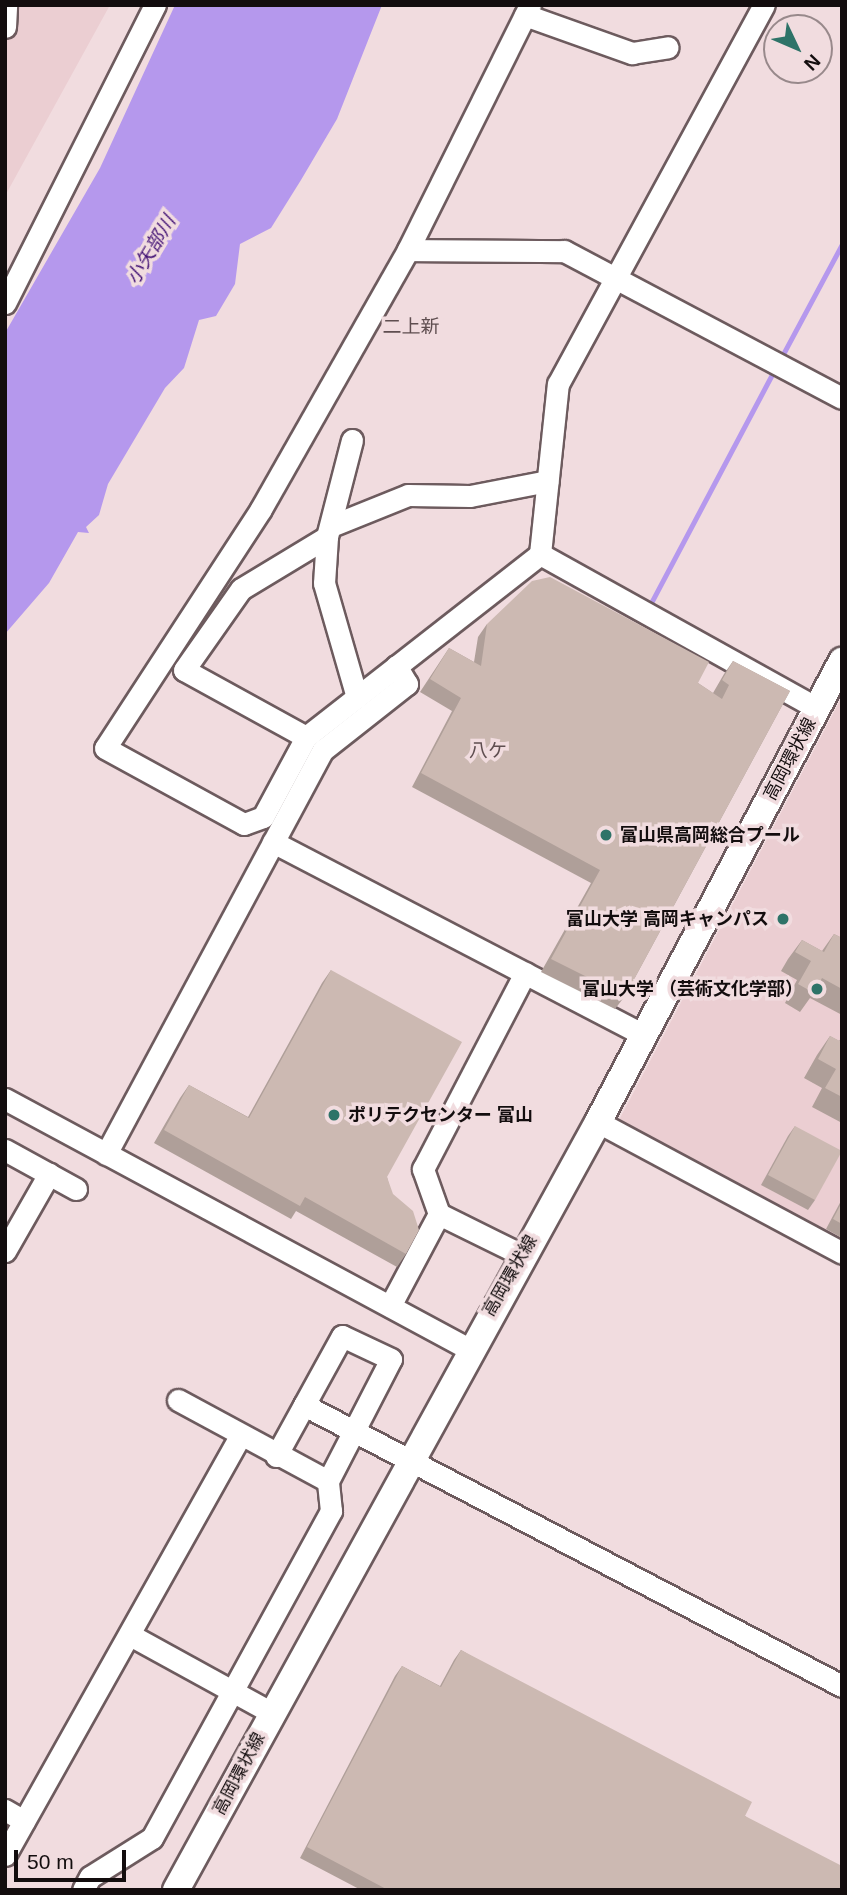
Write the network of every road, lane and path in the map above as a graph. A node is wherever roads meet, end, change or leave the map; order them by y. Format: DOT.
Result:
graph roads {
  1 [pos="6,5"];
  2 [pos="155,5"];
  3 [pos="764,5"];
  4 [pos="528,10"];
  5 [pos="5,27"];
  6 [pos="667,47"];
  7 [pos="408,250"];
  8 [pos="617,277"];
  9 [pos="5,303"];
  10 [pos="842,398"];
  11 [pos="352,440"];
  12 [pos="548,481"];
  13 [pos="329,531"];
  14 [pos="540,554"];
  15 [pos="842,661"];
  16 [pos="396,666"];
  17 [pos="357,697"];
  18 [pos="817,708"];
  19 [pos="306,737"];
  20 [pos="273,842"];
  21 [pos="525,973"];
  22 [pos="644,1035"];
  23 [pos="5,1099"];
  24 [pos="598,1122"];
  25 [pos="5,1150"];
  26 [pos="106,1154"];
  27 [pos="49,1174"];
  28 [pos="76,1189"];
  29 [pos="439,1214"];
  30 [pos="5,1251"];
  31 [pos="842,1254"];
  32 [pos="522,1255"];
  33 [pos="390,1306"];
  34 [pos="469,1349"];
  35 [pos="178,1400"];
  36 [pos="304,1405"];
  37 [pos="354,1431"];
  38 [pos="240,1437"];
  39 [pos="276,1456"];
  40 [pos="411,1461"];
  41 [pos="328,1481"];
  42 [pos="132,1636"];
  43 [pos="842,1686"];
  44 [pos="233,1691"];
  45 [pos="272,1713"];
  46 [pos="5,1810"];
  47 [pos="24,1821"];
  48 [pos="5,1855"];
  49 [pos="83,1890"];
  50 [pos="176,1890"];
  1 -- 5 [label="street"];
  2 -- 9 [label="street"];
  3 -- 8 [label="street"];
  4 -- 6 [label="street"];
  4 -- 7 [label="street"];
  7 -- 8 [label="street"];
  7 -- 19 [label="street"];
  8 -- 10 [label="street"];
  8 -- 12 [label="street"];
  11 -- 13 [label="street"];
  12 -- 13 [label="street"];
  12 -- 14 [label="street"];
  13 -- 17 [label="street"];
  13 -- 19 [label="street"];
  14 -- 16 [label="street"];
  14 -- 18 [label="street"];
  15 -- 18 [label="main road, 高岡環状線"];
  16 -- 17 [label="street"];
  16 -- 20 [label="street"];
  17 -- 19 [label="street"];
  18 -- 22 [label="main road, 高岡環状線"];
  20 -- 21 [label="street"];
  20 -- 26 [label="street"];
  21 -- 22 [label="street"];
  21 -- 29 [label="street"];
  22 -- 24 [label="main road, 高岡環状線"];
  23 -- 26 [label="street"];
  24 -- 31 [label="street"];
  24 -- 32 [label="main road, 高岡環状線"];
  25 -- 27 [label="street"];
  26 -- 33 [label="street"];
  27 -- 28 [label="street"];
  27 -- 30 [label="street"];
  29 -- 32 [label="street"];
  29 -- 33 [label="street"];
  32 -- 34 [label="main road, 高岡環状線"];
  33 -- 34 [label="street"];
  34 -- 40 [label="main road, 高岡環状線"];
  35 -- 38 [label="street"];
  36 -- 37 [label="street"];
  36 -- 37 [label="street"];
  36 -- 39 [label="street"];
  37 -- 40 [label="street"];
  37 -- 41 [label="street"];
  38 -- 39 [label="street"];
  38 -- 42 [label="street"];
  39 -- 41 [label="street"];
  40 -- 43 [label="street"];
  40 -- 45 [label="main road, 高岡環状線"];
  41 -- 44 [label="street"];
  42 -- 44 [label="street"];
  42 -- 47 [label="street"];
  44 -- 45 [label="street"];
  44 -- 49 [label="street"];
  45 -- 50 [label="main road, 高岡環状線"];
  46 -- 47 [label="street"];
  47 -- 48 [label="street"];
}
